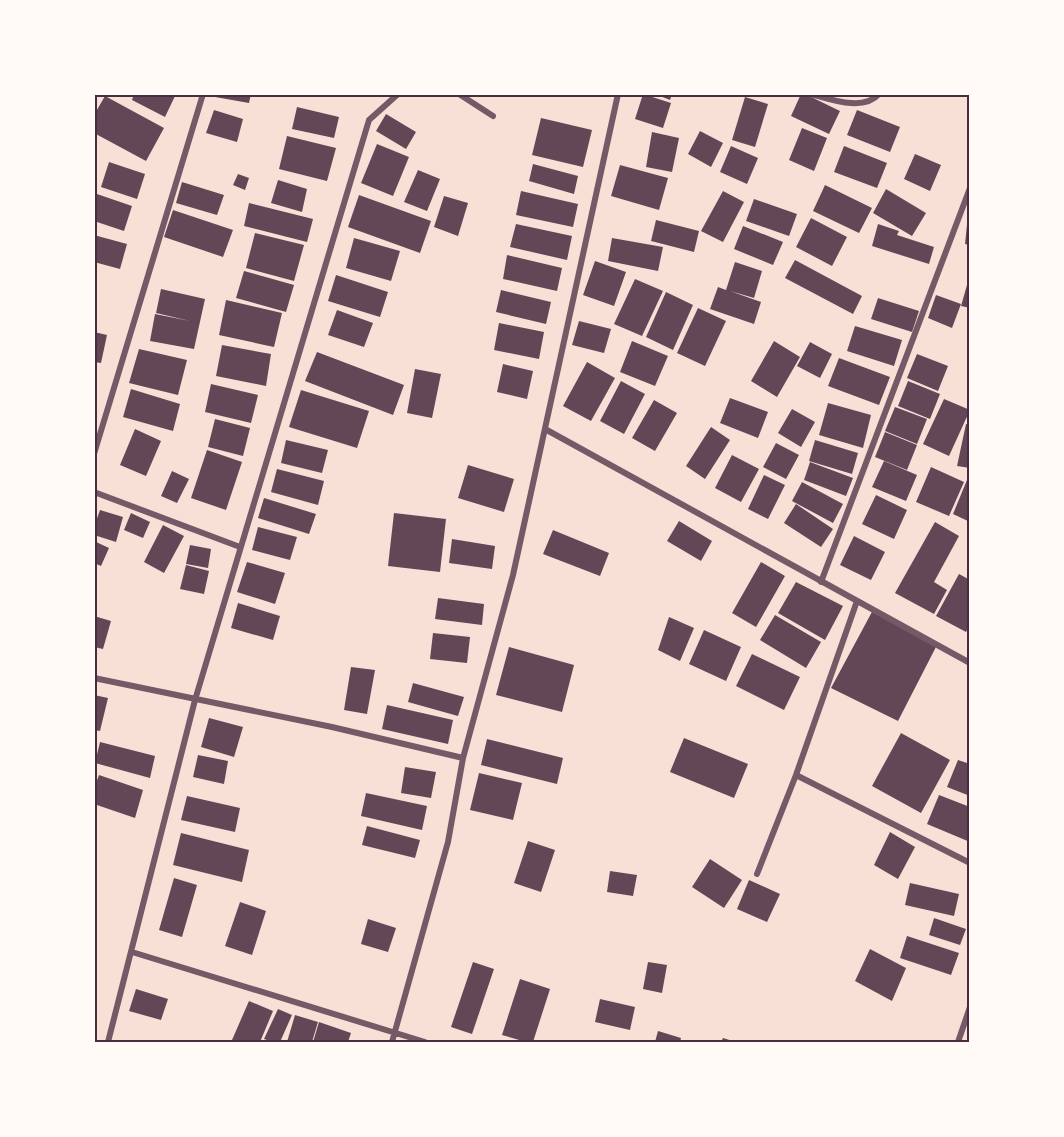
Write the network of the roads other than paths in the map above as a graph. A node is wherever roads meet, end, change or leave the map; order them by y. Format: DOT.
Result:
graph roads {
  1 [pos="203,94"];
  2 [pos="398,94"];
  3 [pos="459,94"];
  4 [pos="618,94"];
  5 [pos="811,94"];
  6 [pos="879,94"];
  7 [pos="493,116"];
  8 [pos="969,188"];
  9 [pos="545,429"];
  10 [pos="94,454"];
  11 [pos="94,492"];
  12 [pos="240,547"];
  13 [pos="821,582"];
  14 [pos="857,602"];
  15 [pos="969,663"];
  16 [pos="94,678"];
  17 [pos="195,700"];
  18 [pos="463,758"];
  19 [pos="796,775"];
  20 [pos="969,863"];
  21 [pos="757,874"];
  22 [pos="132,952"];
  23 [pos="969,1007"];
  24 [pos="394,1033"];
  25 [pos="108,1042"];
  26 [pos="392,1042"];
  27 [pos="425,1042"];
  28 [pos="958,1042"];
  1 -- 10 [label="street"];
  2 -- 12 [label="street"];
  3 -- 7 [label="street"];
  4 -- 9 [label="street"];
  5 -- 6 [label="street"];
  8 -- 13 [label="street"];
  9 -- 13 [label="street"];
  9 -- 18 [label="street"];
  11 -- 12 [label="street"];
  12 -- 17 [label="street"];
  13 -- 14 [label="street"];
  14 -- 15 [label="street"];
  14 -- 19 [label="street"];
  16 -- 17 [label="street"];
  17 -- 18 [label="street"];
  17 -- 22 [label="street"];
  18 -- 24 [label="street"];
  19 -- 20 [label="street"];
  19 -- 21 [label="street"];
  22 -- 24 [label="street"];
  22 -- 25 [label="street"];
  23 -- 28 [label="street"];
  24 -- 26 [label="street"];
  24 -- 27 [label="street"];
}
